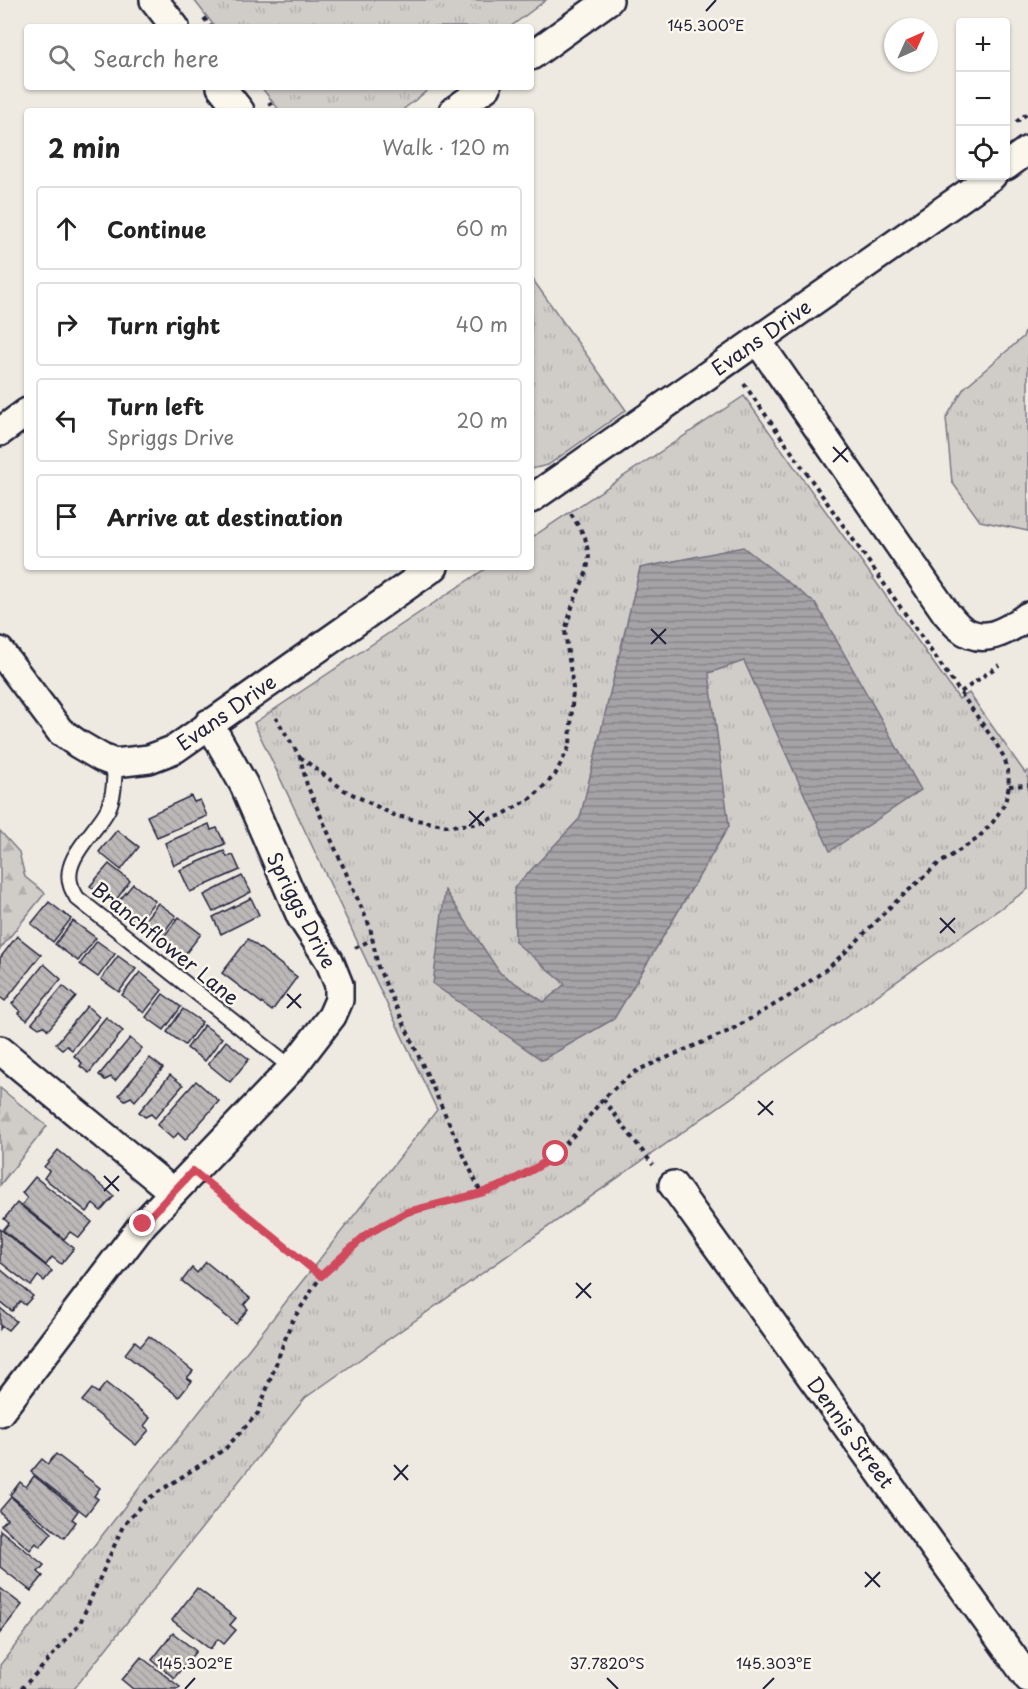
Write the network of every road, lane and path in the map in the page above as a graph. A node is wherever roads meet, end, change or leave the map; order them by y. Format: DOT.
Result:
graph roads {
  1 [pos="154,0"];
  2 [pos="609,0"];
  3 [pos="173,24"];
  4 [pos="534,54"];
  5 [pos="223,90"];
  6 [pos="483,90"];
  7 [pos="238,108"];
  8 [pos="457,108"];
  9 [pos="1028,150"];
  10 [pos="1010,163"];
  11 [pos="986,180"];
  12 [pos="757,340"];
  13 [pos="732,358"];
  14 [pos="24,414"];
  15 [pos="0,432"];
  16 [pos="534,497"];
  17 [pos="570,512"];
  18 [pos="430,570"];
  19 [pos="1028,616"];
  20 [pos="0,651"];
  21 [pos="999,665"];
  22 [pos="961,692"];
  23 [pos="276,718"];
  24 [pos="209,723"];
  25 [pos="300,757"];
  26 [pos="115,763"];
  27 [pos="1028,785"];
  28 [pos="1009,786"];
  29 [pos="0,1050"];
  30 [pos="292,1068"];
  31 [pos="603,1099"];
  32 [pos="193,1171"];
  33 [pos="673,1185"];
  34 [pos="173,1192"];
  35 [pos="481,1193"];
  36 [pos="321,1276"];
  37 [pos="0,1412"];
  38 [pos="1028,1678"];
  39 [pos="21,1689"];
  1 -- 3 [label="street"];
  2 -- 4 [label="street"];
  5 -- 7 [label="street"];
  6 -- 8 [label="street"];
  9 -- 10 [label="street"];
  11 -- 12 [label="street, Evans Drive"];
  12 -- 13 [label="street, Evans Drive"];
  12 -- 19 [label="street"];
  13 -- 16 [label="street, Evans Drive"];
  13 -- 22 [label="path"];
  14 -- 15 [label="street"];
  17 -- 25 [label="path"];
  18 -- 24 [label="street, Evans Drive"];
  20 -- 26 [label="street"];
  21 -- 22 [label="path"];
  22 -- 28 [label="path"];
  23 -- 25 [label="path"];
  24 -- 26 [label="street, Evans Drive"];
  24 -- 30 [label="street, Spriggs Drive"];
  25 -- 35 [label="path"];
  26 -- 30 [label="lane, Branchflower Lane"];
  27 -- 28 [label="path"];
  28 -- 31 [label="path"];
  29 -- 34 [label="street"];
  30 -- 32 [label="street, Spriggs Drive"];
  31 -- 33 [label="path"];
  31 -- 35 [label="path"];
  32 -- 34 [label="street, Spriggs Drive"];
  32 -- 36 [label="path"];
  33 -- 38 [label="street, Dennis Street"];
  34 -- 37 [label="street, Spriggs Drive"];
  35 -- 36 [label="path"];
  36 -- 39 [label="path"];
}
